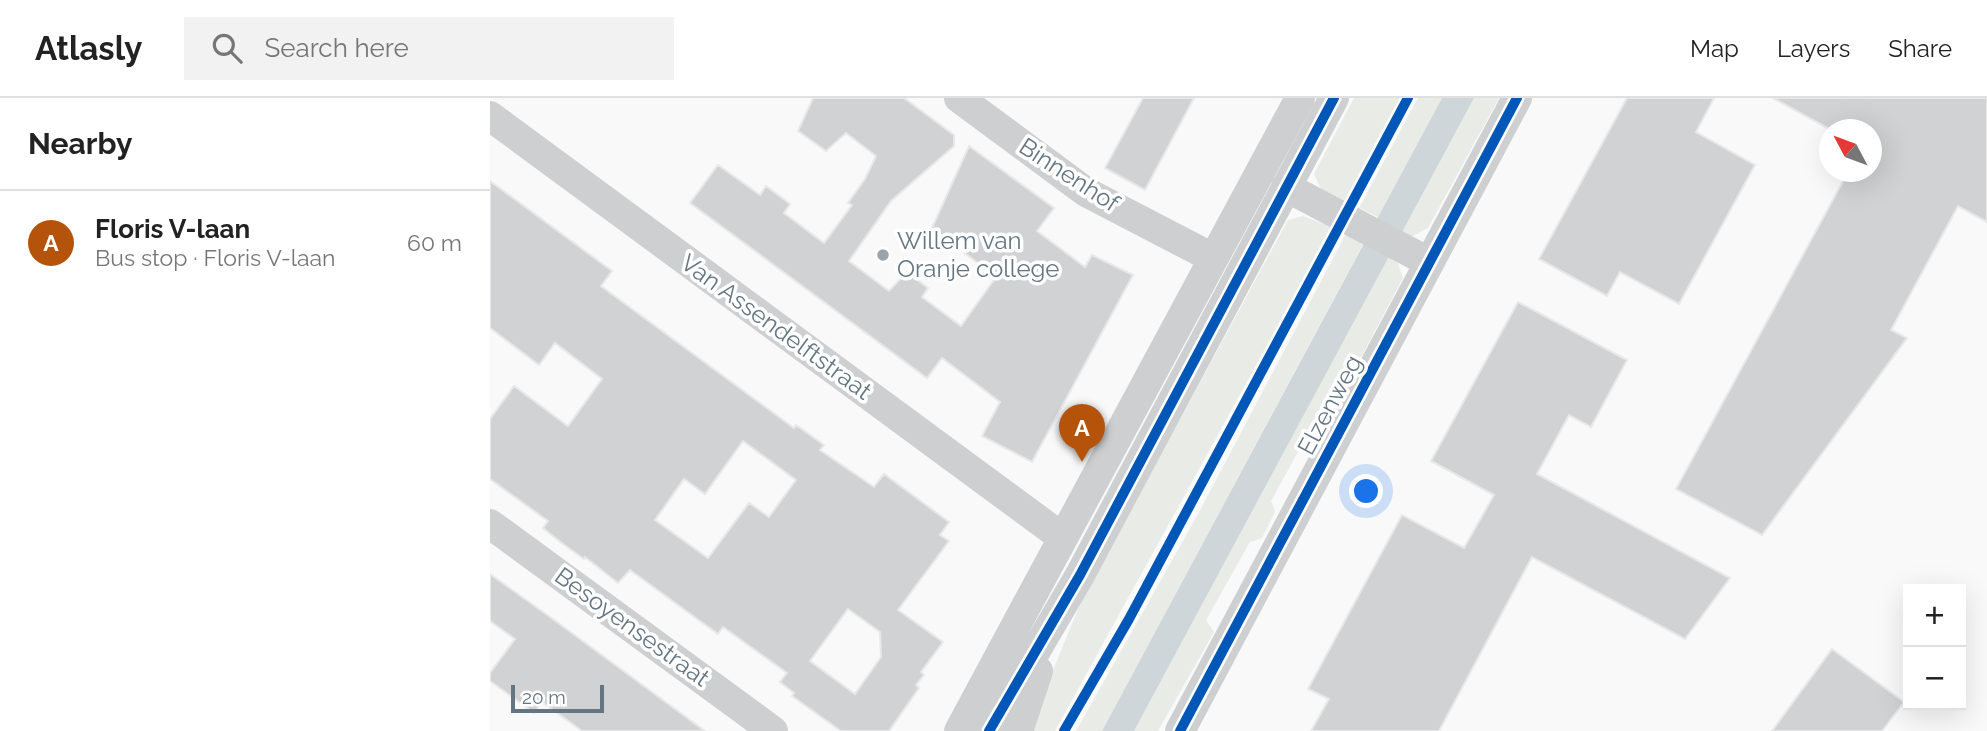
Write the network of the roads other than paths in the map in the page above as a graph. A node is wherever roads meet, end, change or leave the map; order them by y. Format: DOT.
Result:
graph roads {
  1 [pos="1300,98"];
  2 [pos="1334,98"];
  3 [pos="1517,98"];
  4 [pos="966,100"];
  5 [pos="490,116"];
  6 [pos="1286,187"];
  7 [pos="1213,258"];
  8 [pos="1429,262"];
  9 [pos="490,524"];
  10 [pos="1063,538"];
  11 [pos="1055,617"];
  12 [pos="773,731"];
  13 [pos="959,731"];
  14 [pos="989,731"];
  15 [pos="1018,731"];
  16 [pos="1180,731"];
  1 -- 7 [label="street"];
  2 -- 6 [label="street"];
  3 -- 8 [label="street, Elzenweg"];
  4 -- 7 [label="street, Binnenhof"];
  5 -- 10 [label="street, Van Assendelftstraat"];
  6 -- 8 [label="street"];
  6 -- 11 [label="street"];
  7 -- 10 [label="street"];
  8 -- 16 [label="street, Elzenweg"];
  9 -- 12 [label="street, Besoyensestraat"];
  10 -- 13 [label="street"];
  11 -- 14 [label="street"];
  11 -- 15 [label="street"];
}
